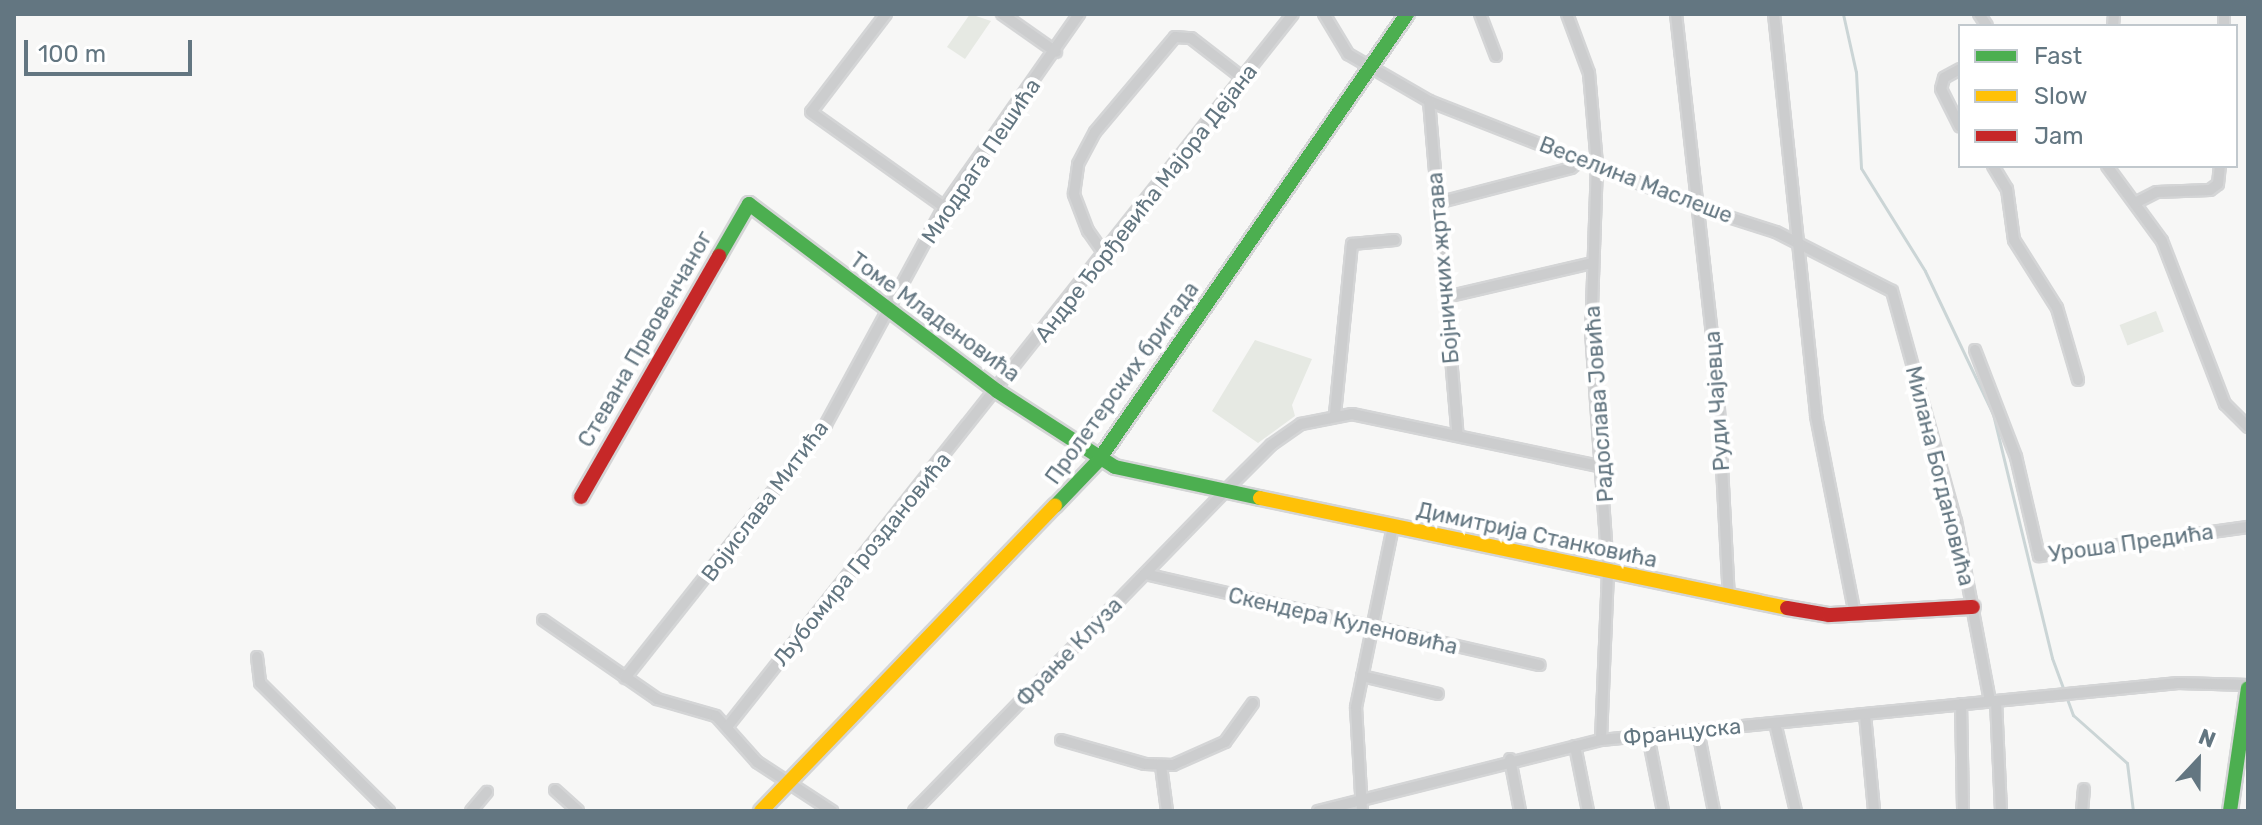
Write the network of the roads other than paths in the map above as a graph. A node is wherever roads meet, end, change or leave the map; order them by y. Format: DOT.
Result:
graph roads {
  1 [pos="886,14"];
  2 [pos="1002,14"];
  3 [pos="1079,14"];
  4 [pos="1293,14"];
  5 [pos="1324,14"];
  6 [pos="1407,14"];
  7 [pos="1480,14"];
  8 [pos="1567,14"];
  9 [pos="1676,14"];
  10 [pos="1774,14"];
  11 [pos="1056,52"];
  12 [pos="1496,56"];
  13 [pos="1369,69"];
  14 [pos="1958,70"];
  15 [pos="1244,79"];
  16 [pos="1429,101"];
  17 [pos="1958,123"];
  18 [pos="1582,159"];
  19 [pos="1597,164"];
  20 [pos="1994,168"];
  21 [pos="2109,168"];
  22 [pos="2220,168"];
  23 [pos="2137,202"];
  24 [pos="1437,203"];
  25 [pos="749,204"];
  26 [pos="1695,205"];
  27 [pos="944,207"];
  28 [pos="1395,240"];
  29 [pos="1798,243"];
  30 [pos="1105,255"];
  31 [pos="1592,263"];
  32 [pos="1446,297"];
  33 [pos="1897,299"];
  34 [pos="887,311"];
  35 [pos="1975,350"];
  36 [pos="2078,380"];
  37 [pos="997,391"];
  38 [pos="1335,414"];
  39 [pos="2248,427"];
  40 [pos="1458,436"];
  41 [pos="1098,461"];
  42 [pos="1603,467"];
  43 [pos="1223,493"];
  44 [pos="581,497"];
  45 [pos="1393,527"];
  46 [pos="2248,527"];
  47 [pos="1608,572"];
  48 [pos="1145,574"];
  49 [pos="1729,598"];
  50 [pos="1973,607"];
  51 [pos="1855,614"];
  52 [pos="543,620"];
  53 [pos="1371,629"];
  54 [pos="257,657"];
  55 [pos="1540,665"];
  56 [pos="1362,676"];
  57 [pos="625,678"];
  58 [pos="2248,686"];
  59 [pos="1438,694"];
  60 [pos="1993,701"];
  61 [pos="1253,703"];
  62 [pos="1961,704"];
  63 [pos="1865,715"];
  64 [pos="1775,723"];
  65 [pos="727,727"];
  66 [pos="1698,731"];
  67 [pos="1648,736"];
  68 [pos="1061,740"];
  69 [pos="1601,740"];
  70 [pos="1575,746"];
  71 [pos="1510,759"];
  72 [pos="1161,766"];
  73 [pos="788,784"];
  74 [pos="2084,789"];
  75 [pos="555,790"];
  76 [pos="487,792"];
  77 [pos="1361,806"];
  78 [pos="389,811"];
  79 [pos="471,811"];
  80 [pos="578,811"];
  81 [pos="761,811"];
  82 [pos="832,811"];
  83 [pos="914,811"];
  84 [pos="1167,811"];
  85 [pos="1318,811"];
  86 [pos="1520,811"];
  87 [pos="1588,811"];
  88 [pos="1663,811"];
  89 [pos="1714,811"];
  90 [pos="1796,811"];
  91 [pos="1874,811"];
  92 [pos="1963,811"];
  93 [pos="2001,811"];
  94 [pos="2082,811"];
  95 [pos="2230,811"];
  1 -- 27 [label="street"];
  2 -- 11 [label="street"];
  3 -- 11 [label="street, Миодрага Пешића"];
  4 -- 15 [label="street, Андре Ђорђевића Мајора Дејана"];
  5 -- 13 [label="street, Веселина Маслеше"];
  6 -- 13 [label="street, Пролетерских бригада"];
  7 -- 12 [label="street"];
  8 -- 19 [label="street, Радослава Јовића"];
  9 -- 26 [label="street, Руди Чајевца"];
  10 -- 29 [label="street"];
  11 -- 27 [label="street, Миодрага Пешића"];
  13 -- 16 [label="street, Веселина Маслеше"];
  13 -- 41 [label="street, Пролетерских бригада"];
  14 -- 17 [label="street"];
  15 -- 30 [label="street, Андре Ђорђевића Мајора Дејана"];
  15 -- 30 [label="street"];
  16 -- 18 [label="street, Веселина Маслеше"];
  16 -- 24 [label="street, Бојничких жртава"];
  18 -- 19 [label="street, Веселина Маслеше"];
  18 -- 24 [label="street"];
  19 -- 26 [label="street, Веселина Маслеше"];
  19 -- 31 [label="street, Радослава Јовића"];
  20 -- 36 [label="street"];
  21 -- 23 [label="street"];
  22 -- 23 [label="street"];
  23 -- 39 [label="street"];
  24 -- 32 [label="street, Бојничких жртава"];
  25 -- 34 [label="street, Томе Младеновића"];
  25 -- 44 [label="street, Стевана Првовенчаног"];
  26 -- 29 [label="street, Веселина Маслеше"];
  26 -- 49 [label="street, Руди Чајевца"];
  27 -- 34 [label="street, Миодрага Пешића"];
  28 -- 38 [label="street"];
  29 -- 33 [label="street, Веселина Маслеше"];
  29 -- 51 [label="street"];
  30 -- 37 [label="street, Андре Ђорђевића Мајора Дејана"];
  31 -- 32 [label="street"];
  31 -- 42 [label="street, Радослава Јовића"];
  32 -- 40 [label="street, Бојничких жртава"];
  33 -- 50 [label="street, Милана Богдановића"];
  34 -- 37 [label="street, Томе Младеновића"];
  34 -- 57 [label="street, Војислава Митића"];
  35 -- 46 [label="street, Уроша Предића"];
  37 -- 41 [label="street, Томе Младеновића"];
  37 -- 65 [label="street, Љубомира Гроздановића"];
  38 -- 40 [label="street"];
  38 -- 43 [label="street, Фрање Клуза"];
  40 -- 42 [label="street"];
  41 -- 43 [label="street, Димитрија Станковића"];
  41 -- 73 [label="street, Пролетерских бригада"];
  42 -- 47 [label="street, Радослава Јовића"];
  43 -- 45 [label="street, Димитрија Станковића"];
  43 -- 48 [label="street, Фрање Клуза"];
  45 -- 47 [label="street, Димитрија Станковића"];
  45 -- 53 [label="street"];
  47 -- 49 [label="street, Димитрија Станковића"];
  47 -- 69 [label="street, Радослава Јовића"];
  48 -- 53 [label="street, Скендера Куленовића"];
  48 -- 83 [label="street, Фрање Клуза"];
  49 -- 51 [label="street, Димитрија Станковића"];
  50 -- 51 [label="street, Димитрија Станковића"];
  50 -- 60 [label="street, Милана Богдановића"];
  52 -- 57 [label="street"];
  53 -- 55 [label="street, Скендера Куленовића"];
  53 -- 56 [label="street"];
  54 -- 78 [label="street"];
  56 -- 59 [label="street"];
  56 -- 77 [label="street"];
  57 -- 65 [label="street"];
  58 -- 60 [label="street, Француска"];
  58 -- 95 [label="street"];
  60 -- 62 [label="street, Француска"];
  60 -- 93 [label="street, Милана Богдановића"];
  61 -- 72 [label="street"];
  62 -- 63 [label="street, Француска"];
  62 -- 92 [label="street"];
  63 -- 64 [label="street, Француска"];
  63 -- 91 [label="street"];
  64 -- 66 [label="street, Француска"];
  64 -- 90 [label="street"];
  65 -- 73 [label="street"];
  66 -- 67 [label="street, Француска"];
  66 -- 89 [label="street"];
  67 -- 69 [label="street, Француска"];
  67 -- 88 [label="street"];
  68 -- 72 [label="street"];
  69 -- 70 [label="street, Француска"];
  70 -- 71 [label="street, Француска"];
  70 -- 87 [label="street"];
  71 -- 77 [label="street, Француска"];
  71 -- 86 [label="street"];
  72 -- 84 [label="street"];
  73 -- 81 [label="street, Пролетерских бригада"];
  73 -- 82 [label="street"];
  74 -- 94 [label="street"];
  75 -- 80 [label="street"];
  76 -- 79 [label="street"];
  77 -- 85 [label="street, Француска"];
}
